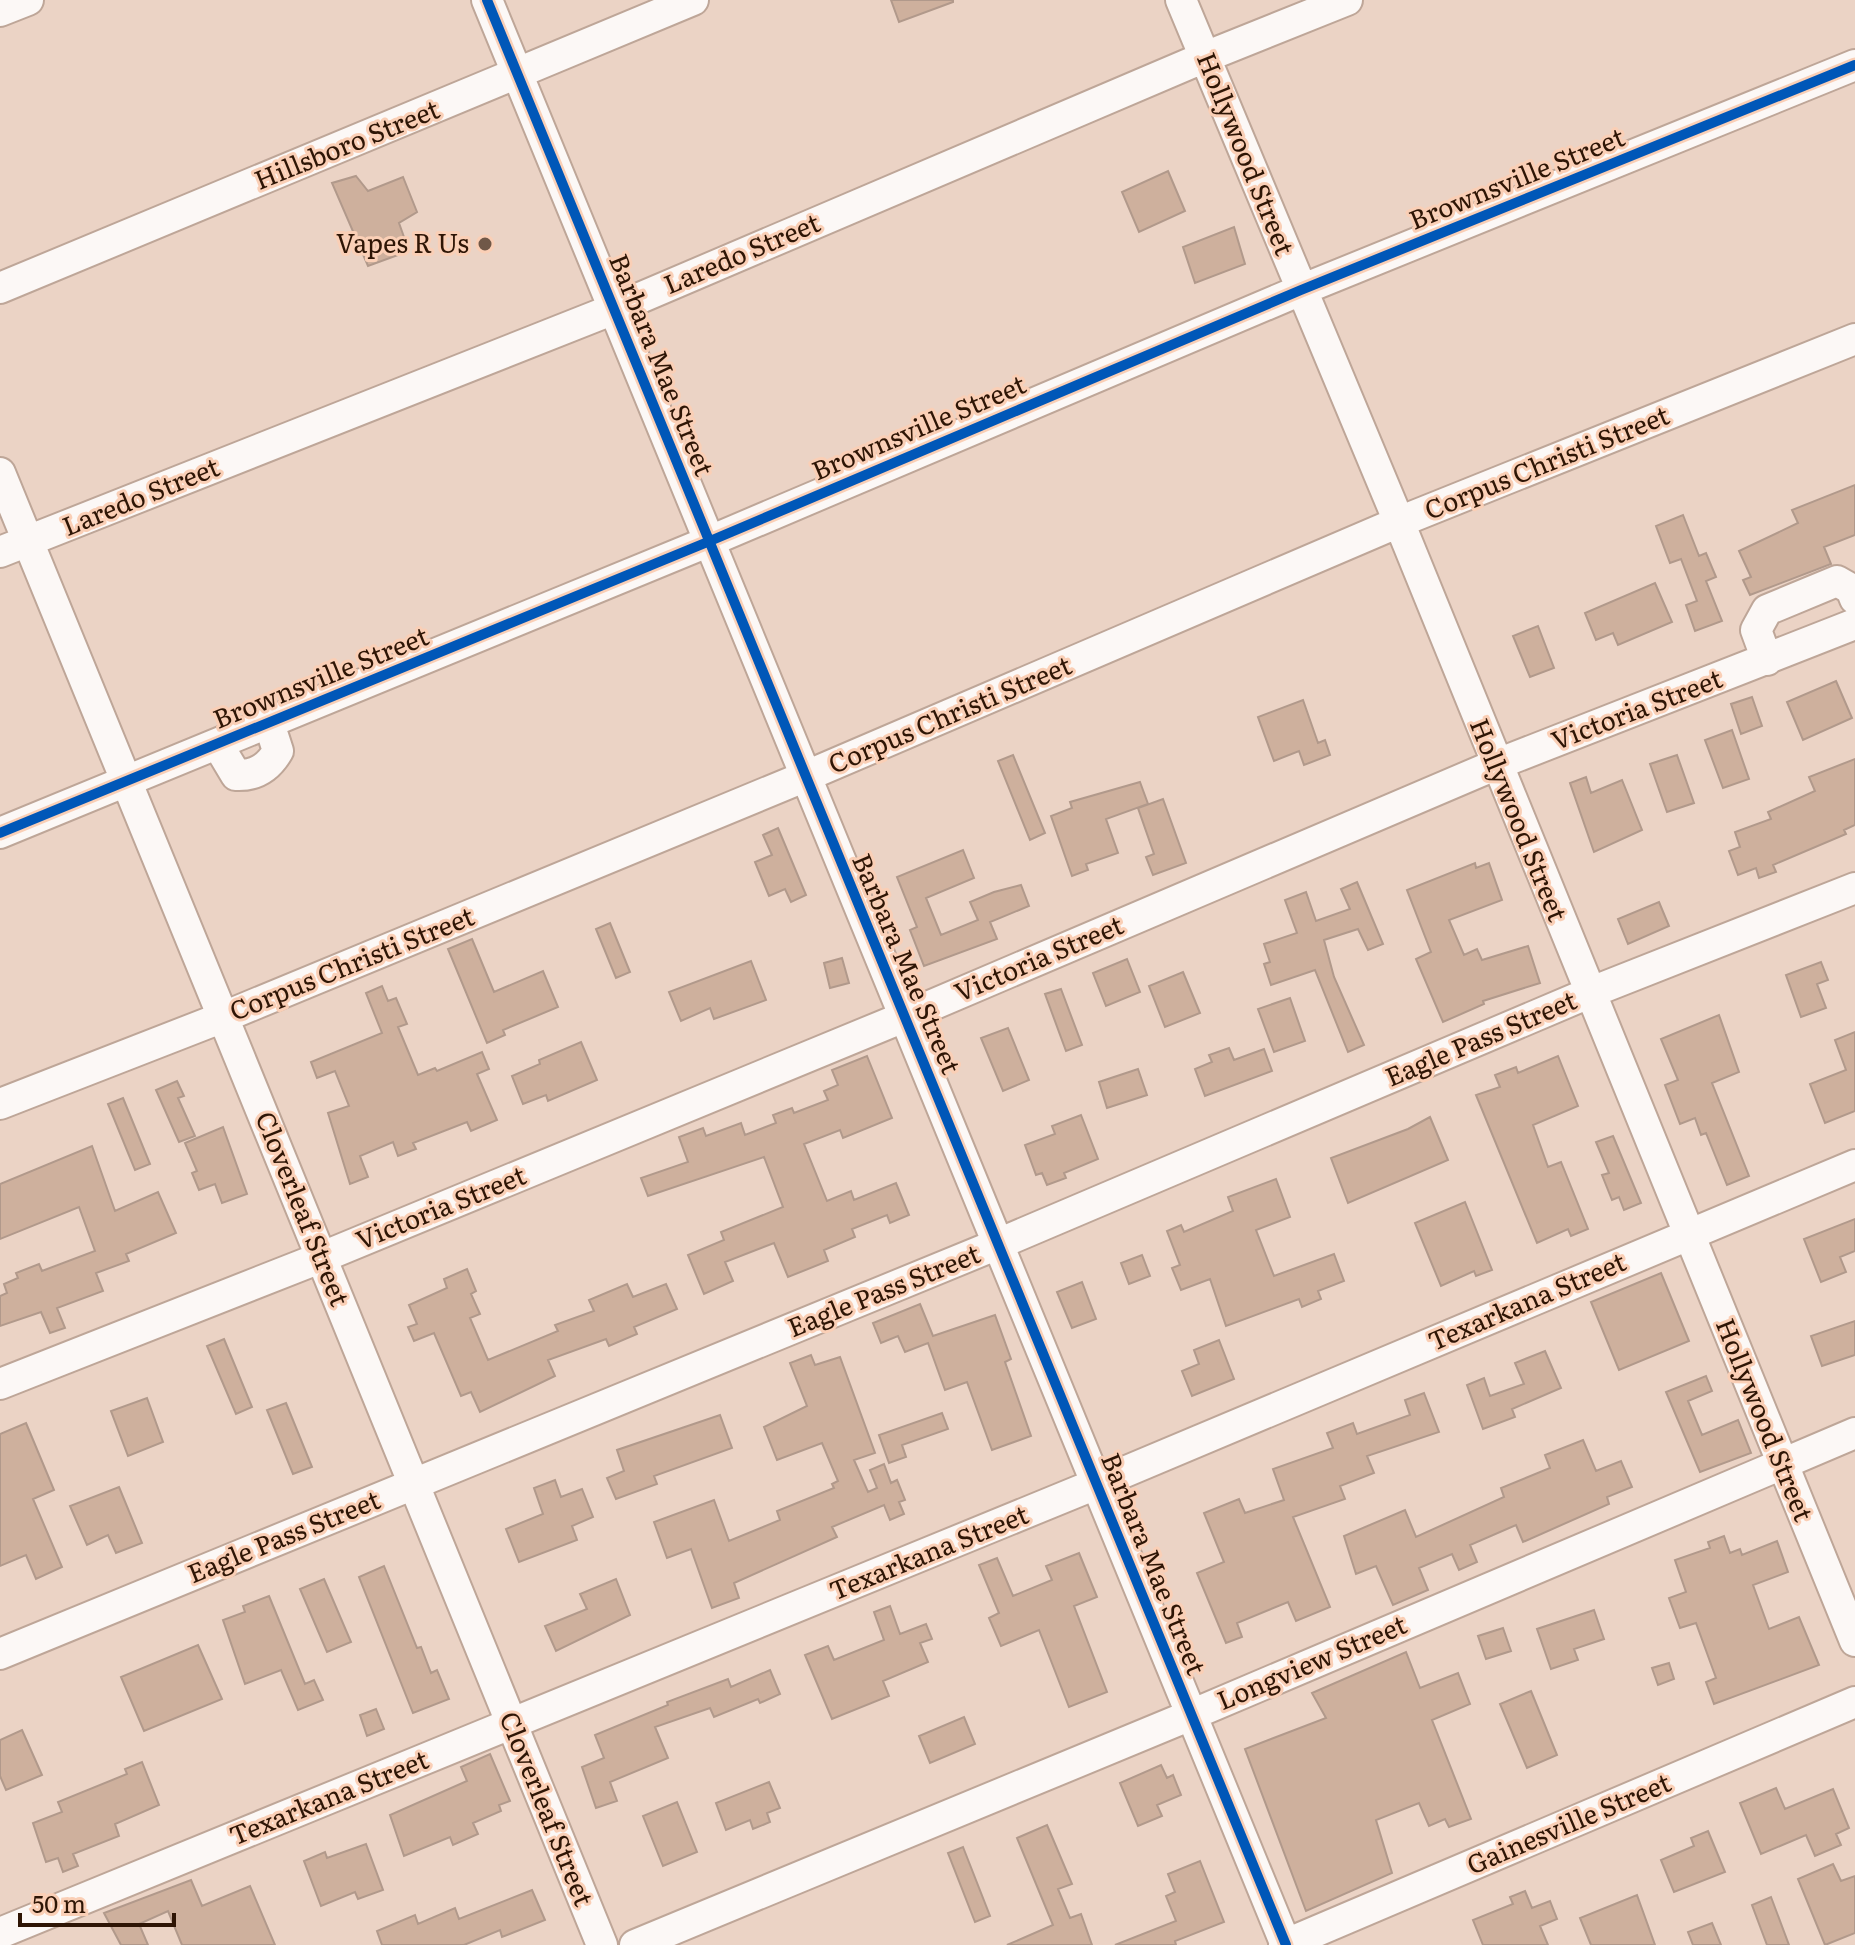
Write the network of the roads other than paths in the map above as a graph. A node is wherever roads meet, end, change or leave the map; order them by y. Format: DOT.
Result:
graph roads {
  1 [pos="28,0"];
  2 [pos="487,0"];
  3 [pos="693,0"];
  4 [pos="1181,0"];
  5 [pos="1347,0"];
  6 [pos="0,11"];
  7 [pos="1205,57"];
  8 [pos="1855,65"];
  9 [pos="518,75"];
  10 [pos="0,288"];
  11 [pos="1301,290"];
  12 [pos="614,309"];
  13 [pos="1855,339"];
  14 [pos="0,473"];
  15 [pos="1399,522"];
  16 [pos="28,541"];
  17 [pos="710,541"];
  18 [pos="0,552"];
  19 [pos="1855,599"];
  20 [pos="1855,624"];
  21 [pos="1767,660"];
  22 [pos="269,723"];
  23 [pos="218,745"];
  24 [pos="1495,765"];
  25 [pos="804,777"];
  26 [pos="127,783"];
  27 [pos="0,833"];
  28 [pos="1855,888"];
  29 [pos="1589,993"];
  30 [pos="226,1016"];
  31 [pos="904,1017"];
  32 [pos="0,1104"];
  33 [pos="1855,1165"];
  34 [pos="1688,1234"];
  35 [pos="998,1244"];
  36 [pos="320,1258"];
  37 [pos="0,1384"];
  38 [pos="1855,1433"];
  39 [pos="1782,1462"];
  40 [pos="1096,1484"];
  41 [pos="413,1485"];
  42 [pos="1855,1641"];
  43 [pos="0,1654"];
  44 [pos="1855,1702"];
  45 [pos="1191,1715"];
  46 [pos="511,1724"];
  47 [pos="0,1933"];
  48 [pos="602,1945"];
  49 [pos="635,1945"];
  50 [pos="1285,1945"];
  1 -- 6 [label="street"];
  2 -- 9 [label="street, Barbara Mae Street"];
  3 -- 9 [label="street, Hillsboro Street"];
  4 -- 7 [label="street, Hollywood Street"];
  5 -- 7 [label="street, Laredo Street"];
  7 -- 11 [label="street, Hollywood Street"];
  7 -- 12 [label="street, Laredo Street"];
  8 -- 11 [label="street, Brownsville Street"];
  9 -- 10 [label="street, Hillsboro Street"];
  9 -- 12 [label="street, Barbara Mae Street"];
  11 -- 15 [label="street, Hollywood Street"];
  11 -- 17 [label="street, Brownsville Street"];
  12 -- 16 [label="street, Laredo Street"];
  12 -- 17 [label="street, Barbara Mae Street"];
  13 -- 15 [label="street, Corpus Christi Street"];
  14 -- 16 [label="street, Cloverleaf Street"];
  15 -- 24 [label="street, Hollywood Street"];
  15 -- 25 [label="street, Corpus Christi Street"];
  16 -- 18 [label="street, Laredo Street"];
  16 -- 26 [label="street, Cloverleaf Street"];
  17 -- 22 [label="street, Brownsville Street"];
  17 -- 25 [label="street, Barbara Mae Street"];
  19 -- 21 [label="street"];
  20 -- 21 [label="street, Victoria Street"];
  21 -- 24 [label="street, Victoria Street"];
  22 -- 23 [label="street, Brownsville Street"];
  22 -- 23 [label="street"];
  23 -- 26 [label="street, Brownsville Street"];
  24 -- 29 [label="street, Hollywood Street"];
  24 -- 31 [label="street, Victoria Street"];
  25 -- 30 [label="street, Corpus Christi Street"];
  25 -- 31 [label="street, Barbara Mae Street"];
  26 -- 27 [label="street, Brownsville Street"];
  26 -- 30 [label="street, Cloverleaf Street"];
  28 -- 29 [label="street, Eagle Pass Street"];
  29 -- 34 [label="street, Hollywood Street"];
  29 -- 35 [label="street, Eagle Pass Street"];
  30 -- 32 [label="street, Corpus Christi Street"];
  30 -- 36 [label="street, Cloverleaf Street"];
  31 -- 35 [label="street, Barbara Mae Street"];
  31 -- 36 [label="street, Victoria Street"];
  33 -- 34 [label="street, Texarkana Street"];
  34 -- 39 [label="street, Hollywood Street"];
  34 -- 40 [label="street, Texarkana Street"];
  35 -- 40 [label="street, Barbara Mae Street"];
  35 -- 41 [label="street, Eagle Pass Street"];
  36 -- 37 [label="street, Victoria Street"];
  36 -- 41 [label="street, Cloverleaf Street"];
  38 -- 39 [label="street, Longview Street"];
  39 -- 42 [label="street, Hollywood Street"];
  39 -- 45 [label="street, Longview Street"];
  40 -- 45 [label="street, Barbara Mae Street"];
  40 -- 46 [label="street, Texarkana Street"];
  41 -- 43 [label="street, Eagle Pass Street"];
  41 -- 46 [label="street, Cloverleaf Street"];
  44 -- 50 [label="street, Gainesville Street"];
  45 -- 49 [label="street, Longview Street"];
  45 -- 50 [label="street, Barbara Mae Street"];
  46 -- 47 [label="street, Texarkana Street"];
  46 -- 48 [label="street, Cloverleaf Street"];
}
